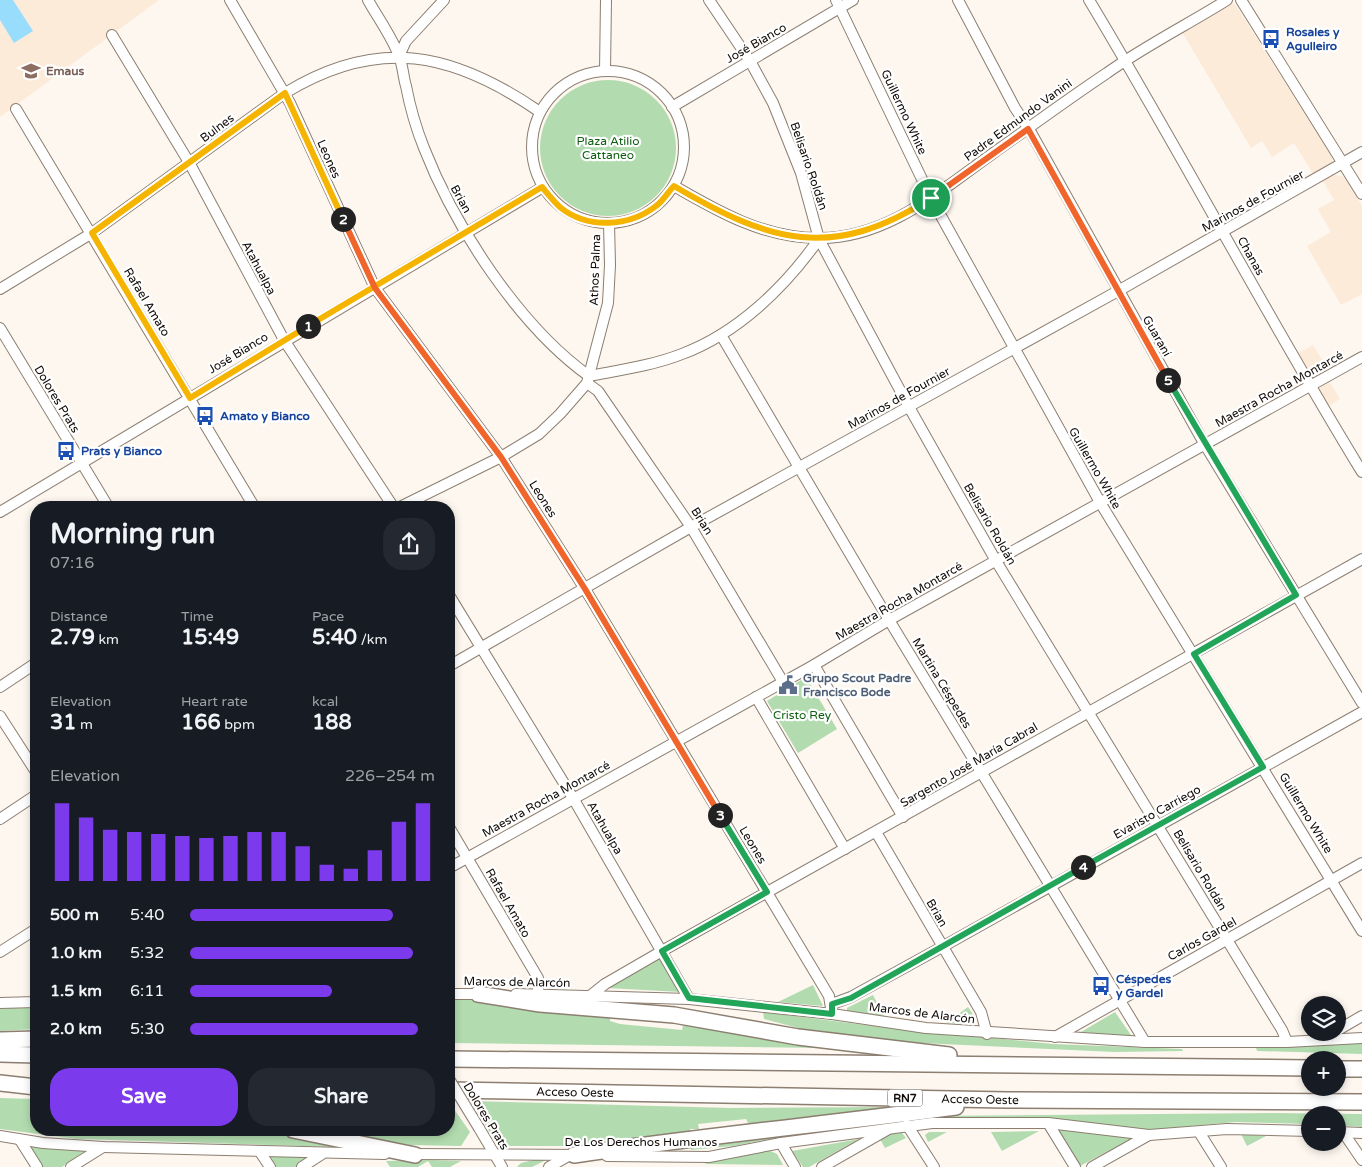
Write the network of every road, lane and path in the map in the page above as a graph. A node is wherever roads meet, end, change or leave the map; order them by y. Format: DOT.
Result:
graph roads {
  1 [pos="230,0"];
  2 [pos="368,0"];
  3 [pos="444,0"];
  4 [pos="606,0"];
  5 [pos="709,0"];
  6 [pos="853,0"];
  7 [pos="958,0"];
  8 [pos="1089,0"];
  9 [pos="1227,0"];
  10 [pos="1241,0"];
  11 [pos="839,4"];
  12 [pos="112,35"];
  13 [pos="399,56"];
  14 [pos="750,60"];
  15 [pos="1125,60"];
  16 [pos="605,72"];
  17 [pos="285,93"];
  18 [pos="672,107"];
  19 [pos="16,109"];
  20 [pos="540,112"];
  21 [pos="1028,129"];
  22 [pos="1362,152"];
  23 [pos="190,164"];
  24 [pos="1344,164"];
  25 [pos="674,186"];
  26 [pos="542,187"];
  27 [pos="1362,194"];
  28 [pos="931,198"];
  29 [pos="609,224"];
  30 [pos="466,232"];
  31 [pos="1223,232"];
  32 [pos="92,233"];
  33 [pos="819,238"];
  34 [pos="375,288"];
  35 [pos="0,289"];
  36 [pos="1118,292"];
  37 [pos="0,328"];
  38 [pos="721,335"];
  39 [pos="284,340"];
  40 [pos="1014,349"];
  41 [pos="1362,357"];
  42 [pos="588,380"];
  43 [pos="1310,387"];
  44 [pos="190,398"];
  45 [pos="909,407"];
  46 [pos="1205,445"];
  47 [pos="501,457"];
  48 [pos="81,462"];
  49 [pos="799,469"];
  50 [pos="1362,472"];
  51 [pos="105,501"];
  52 [pos="251,501"];
  53 [pos="389,501"];
  54 [pos="412,501"];
  55 [pos="1100,504"];
  56 [pos="0,512"];
  57 [pos="691,527"];
  58 [pos="1362,558"];
  59 [pos="996,561"];
  60 [pos="585,589"];
  61 [pos="1296,595"];
  62 [pos="455,605"];
  63 [pos="889,620"];
  64 [pos="482,648"];
  65 [pos="1194,654"];
  66 [pos="455,663"];
  67 [pos="814,665"];
  68 [pos="30,667"];
  69 [pos="783,682"];
  70 [pos="0,687"];
  71 [pos="756,697"];
  72 [pos="1362,702"];
  73 [pos="1088,712"];
  74 [pos="1362,712"];
  75 [pos="0,716"];
  76 [pos="675,740"];
  77 [pos="30,763"];
  78 [pos="1263,767"];
  79 [pos="981,772"];
  80 [pos="573,798"];
  81 [pos="30,799"];
  82 [pos="903,817"];
  83 [pos="0,819"];
  84 [pos="1158,826"];
  85 [pos="876,832"];
  86 [pos="455,837"];
  87 [pos="845,849"];
  88 [pos="467,858"];
  89 [pos="1362,863"];
  90 [pos="455,865"];
  91 [pos="1331,880"];
  92 [pos="1050,885"];
  93 [pos="767,892"];
  94 [pos="1362,931"];
  95 [pos="30,933"];
  96 [pos="1227,940"];
  97 [pos="942,948"];
  98 [pos="662,951"];
  99 [pos="0,952"];
  100 [pos="455,994"];
  101 [pos="478,994"];
  102 [pos="538,994"];
  103 [pos="590,996"];
  104 [pos="689,998"];
  105 [pos="1119,999"];
  106 [pos="30,1002"];
  107 [pos="0,1003"];
  108 [pos="832,1009"];
  109 [pos="1362,1016"];
  110 [pos="1346,1025"];
  111 [pos="987,1034"];
  112 [pos="1055,1037"];
  113 [pos="1362,1038"];
  114 [pos="30,1039"];
  115 [pos="1346,1039"];
  116 [pos="0,1040"];
  117 [pos="1306,1041"];
  118 [pos="1146,1042"];
  119 [pos="1287,1042"];
  120 [pos="0,1054"];
  121 [pos="30,1055"];
  122 [pos="455,1058"];
  123 [pos="1005,1064"];
  124 [pos="1301,1068"];
  125 [pos="1346,1069"];
  126 [pos="1362,1069"];
  127 [pos="0,1082"];
  128 [pos="30,1084"];
  129 [pos="455,1089"];
  130 [pos="455,1090"];
  131 [pos="1007,1100"];
  132 [pos="1362,1102"];
  133 [pos="1048,1123"];
  134 [pos="907,1125"];
  135 [pos="892,1127"];
  136 [pos="1301,1131"];
  137 [pos="1199,1132"];
  138 [pos="1346,1132"];
  139 [pos="1362,1133"];
  140 [pos="1149,1135"];
  141 [pos="0,1136"];
  142 [pos="323,1136"];
  143 [pos="20,1140"];
  144 [pos="1346,1140"];
  145 [pos="780,1143"];
  146 [pos="103,1147"];
  147 [pos="260,1152"];
  148 [pos="322,1154"];
  149 [pos="415,1154"];
  150 [pos="494,1154"];
  151 [pos="572,1155"];
  152 [pos="646,1157"];
  153 [pos="1362,1160"];
  154 [pos="37,1167"];
  155 [pos="71,1167"];
  156 [pos="270,1167"];
  157 [pos="302,1167"];
  158 [pos="502,1167"];
  159 [pos="549,1167"];
  160 [pos="652,1167"];
  161 [pos="795,1167"];
  162 [pos="822,1167"];
  163 [pos="934,1167"];
  164 [pos="1075,1167"];
  165 [pos="1092,1167"];
  166 [pos="1221,1167"];
  1 -- 17 [label="street, Leones"];
  2 -- 13 [label="street, Brian"];
  3 -- 13 [label="street"];
  4 -- 16 [label="street"];
  5 -- 14 [label="street, Belisario Roldán"];
  6 -- 11 [label="street, José Bianco"];
  7 -- 21 [label="street, Guaraní"];
  8 -- 15 [label="street, Chanas"];
  9 -- 15 [label="street, Padre Edmundo Vanini"];
  10 -- 24 [label="street"];
  11 -- 14 [label="street, José Bianco"];
  11 -- 28 [label="street, Guillermo White"];
  12 -- 23 [label="street, Atahualpa"];
  13 -- 17 [label="street, Bulnes"];
  13 -- 20 [label="street, Bulnes"];
  13 -- 30 [label="street, Brian"];
  14 -- 18 [label="street, José Bianco"];
  14 -- 33 [label="street, Belisario Roldán"];
  15 -- 21 [label="street, Padre Edmundo Vanini"];
  15 -- 31 [label="street, Chanas"];
  16 -- 18 [label="street"];
  16 -- 20 [label="street"];
  17 -- 23 [label="street, Bulnes"];
  17 -- 34 [label="street, Leones"];
  18 -- 25 [label="street"];
  19 -- 32 [label="street, Rafael Amato"];
  20 -- 26 [label="street"];
  21 -- 28 [label="street, Padre Edmundo Vanini"];
  21 -- 36 [label="street, Guaraní"];
  22 -- 24 [label="street, Marinos de Fournier"];
  23 -- 32 [label="street, Bulnes"];
  23 -- 39 [label="street, Atahualpa"];
  24 -- 27 [label="street"];
  24 -- 31 [label="street, Marinos de Fournier"];
  25 -- 29 [label="street"];
  25 -- 33 [label="street, Padre Edmundo Vanini"];
  26 -- 29 [label="street"];
  26 -- 30 [label="street, José Bianco"];
  28 -- 33 [label="street, Padre Edmundo Vanini"];
  28 -- 40 [label="street, Guillermo White"];
  29 -- 42 [label="street, Athos Palma"];
  30 -- 34 [label="street, José Bianco"];
  30 -- 42 [label="street, Brian"];
  31 -- 36 [label="street, Marinos de Fournier"];
  31 -- 43 [label="street, Chanas"];
  32 -- 35 [label="street, Bulnes"];
  32 -- 44 [label="street, Rafael Amato"];
  33 -- 38 [label="street"];
  33 -- 45 [label="street, Belisario Roldán"];
  34 -- 39 [label="street, José Bianco"];
  34 -- 47 [label="street, Leones"];
  36 -- 40 [label="street, Marinos de Fournier"];
  36 -- 46 [label="street, Guaraní"];
  37 -- 48 [label="street, Dolores Prats"];
  38 -- 42 [label="street"];
  38 -- 49 [label="street, Martina Céspedes"];
  39 -- 44 [label="street, José Bianco"];
  39 -- 53 [label="street, Atahualpa"];
  40 -- 45 [label="street, Marinos de Fournier"];
  40 -- 55 [label="street, Guillermo White"];
  41 -- 43 [label="street, Maestra Rocha Montarcé"];
  42 -- 47 [label="street"];
  42 -- 57 [label="street, Brian"];
  43 -- 46 [label="street, Maestra Rocha Montarcé"];
  43 -- 50 [label="street, Chanas"];
  44 -- 48 [label="street, José Bianco"];
  44 -- 52 [label="street, Rafael Amato"];
  45 -- 49 [label="street, Marinos de Fournier"];
  45 -- 59 [label="street, Belisario Roldán"];
  46 -- 55 [label="street, Maestra Rocha Montarcé"];
  46 -- 61 [label="street, Guaraní"];
  47 -- 54 [label="street"];
  47 -- 60 [label="street, Leones"];
  48 -- 51 [label="street, Dolores Prats"];
  48 -- 56 [label="street, José Bianco"];
  49 -- 57 [label="street, Marinos de Fournier"];
  49 -- 63 [label="street, Martina Céspedes"];
  55 -- 59 [label="street, Maestra Rocha Montarcé"];
  55 -- 65 [label="street, Guillermo White"];
  57 -- 60 [label="street, Marinos de Fournier"];
  57 -- 69 [label="street, Brian"];
  58 -- 61 [label="street, Sargento José María Cabral"];
  59 -- 63 [label="street, Maestra Rocha Montarcé"];
  59 -- 73 [label="street, Belisario Roldán"];
  60 -- 64 [label="street, Marinos de Fournier"];
  60 -- 76 [label="street, Leones"];
  61 -- 65 [label="street, Sargento José María Cabral"];
  61 -- 72 [label="street, Guaraní"];
  62 -- 64 [label="street, Atahualpa"];
  63 -- 67 [label="street, Maestra Rocha Montarcé"];
  63 -- 79 [label="street, Martina Céspedes"];
  64 -- 66 [label="street, Marinos de Fournier"];
  64 -- 80 [label="street, Atahualpa"];
  65 -- 73 [label="street, Sargento José María Cabral"];
  65 -- 78 [label="street, Guillermo White"];
  67 -- 69 [label="street, Maestra Rocha Montarcé"];
  67 -- 82 [label="street"];
  68 -- 70 [label="street"];
  69 -- 71 [label="street, Maestra Rocha Montarcé"];
  71 -- 76 [label="street, Maestra Rocha Montarcé"];
  71 -- 87 [label="street"];
  73 -- 79 [label="street, Sargento José María Cabral"];
  73 -- 84 [label="street, Belisario Roldán"];
  74 -- 78 [label="street, Evaristo Carriego"];
  75 -- 77 [label="street"];
  76 -- 80 [label="street, Maestra Rocha Montarcé"];
  76 -- 93 [label="street, Leones"];
  78 -- 84 [label="street, Evaristo Carriego"];
  78 -- 91 [label="street, Guillermo White"];
  79 -- 82 [label="street, Sargento José María Cabral"];
  79 -- 92 [label="street, Martina Céspedes"];
  80 -- 88 [label="street, Maestra Rocha Montarcé"];
  80 -- 98 [label="street, Atahualpa"];
  81 -- 83 [label="street"];
  82 -- 85 [label="street, Sargento José María Cabral"];
  84 -- 92 [label="street, Evaristo Carriego"];
  84 -- 96 [label="street, Belisario Roldán"];
  85 -- 87 [label="street, Sargento José María Cabral"];
  85 -- 97 [label="street, Brian"];
  86 -- 88 [label="street, Rafael Amato"];
  87 -- 93 [label="street, Sargento José María Cabral"];
  88 -- 90 [label="street, Maestra Rocha Montarcé"];
  88 -- 102 [label="street, Rafael Amato"];
  89 -- 91 [label="street, Carlos Gardel"];
  91 -- 94 [label="street, Guillermo White"];
  91 -- 96 [label="street, Carlos Gardel"];
  92 -- 97 [label="street, Evaristo Carriego"];
  92 -- 105 [label="street, Martina Céspedes"];
  93 -- 98 [label="street, Sargento José María Cabral"];
  93 -- 108 [label="street, Leones"];
  95 -- 99 [label="street"];
  96 -- 105 [label="street, Carlos Gardel"];
  96 -- 119 [label="street, Belisario Roldán"];
  97 -- 108 [label="street, Evaristo Carriego"];
  97 -- 111 [label="street, Brian"];
  98 -- 103 [label="street, Sargento José María Cabral"];
  98 -- 104 [label="street, Atahualpa"];
  100 -- 101 [label="street, Marcos de Alarcón"];
  101 -- 102 [label="street, Marcos de Alarcón"];
  101 -- 123 [label="highway"];
  102 -- 103 [label="street, Marcos de Alarcón"];
  103 -- 104 [label="street, Marcos de Alarcón"];
  104 -- 108 [label="street, Marcos de Alarcón"];
  105 -- 112 [label="street, Carlos Gardel"];
  105 -- 118 [label="street, Martina Céspedes"];
  106 -- 107 [label="street"];
  108 -- 111 [label="street, Marcos de Alarcón"];
  109 -- 110 [label="street"];
  111 -- 112 [label="street, Marcos de Alarcón"];
  112 -- 118 [label="street, Marcos de Alarcón"];
  113 -- 115 [label="street, Marcos de Alarcón"];
  114 -- 116 [label="highway"];
  117 -- 119 [label="street, Marcos de Alarcón"];
  118 -- 119 [label="street, Marcos de Alarcón"];
  120 -- 121 [label="highway"];
  122 -- 123 [label="highway"];
  123 -- 124 [label="highway"];
  125 -- 126 [label="highway"];
  127 -- 128 [label="highway"];
  129 -- 150 [label="street, Dolores Prats, bridge"];
  130 -- 131 [label="highway, Acceso Oeste / RN7"];
  131 -- 132 [label="highway, Acceso Oeste / RN7"];
  131 -- 151 [label="highway"];
  133 -- 134 [label="street, De Los Derechos Humanos"];
  133 -- 140 [label="street, De Los Derechos Humanos"];
  133 -- 164 [label="street"];
  134 -- 135 [label="street, De Los Derechos Humanos"];
  134 -- 163 [label="street"];
  135 -- 145 [label="street, De Los Derechos Humanos"];
  135 -- 162 [label="street"];
  136 -- 137 [label="street, De Los Derechos Humanos"];
  137 -- 140 [label="street, De Los Derechos Humanos"];
  137 -- 166 [label="street"];
  138 -- 139 [label="street"];
  140 -- 165 [label="street"];
  141 -- 143 [label="street, De Los Derechos Humanos"];
  142 -- 149 [label="highway"];
  143 -- 146 [label="street, De Los Derechos Humanos"];
  143 -- 154 [label="street"];
  144 -- 153 [label="street"];
  145 -- 152 [label="street, De Los Derechos Humanos"];
  145 -- 161 [label="street"];
  146 -- 147 [label="street, De Los Derechos Humanos"];
  146 -- 155 [label="street"];
  147 -- 148 [label="street, De Los Derechos Humanos"];
  147 -- 156 [label="street"];
  148 -- 149 [label="street, De Los Derechos Humanos"];
  148 -- 157 [label="street"];
  149 -- 150 [label="street, De Los Derechos Humanos"];
  150 -- 151 [label="street, De Los Derechos Humanos"];
  150 -- 158 [label="street, Dolores Prats"];
  151 -- 152 [label="street, De Los Derechos Humanos"];
  151 -- 159 [label="street"];
  152 -- 160 [label="street"];
}
